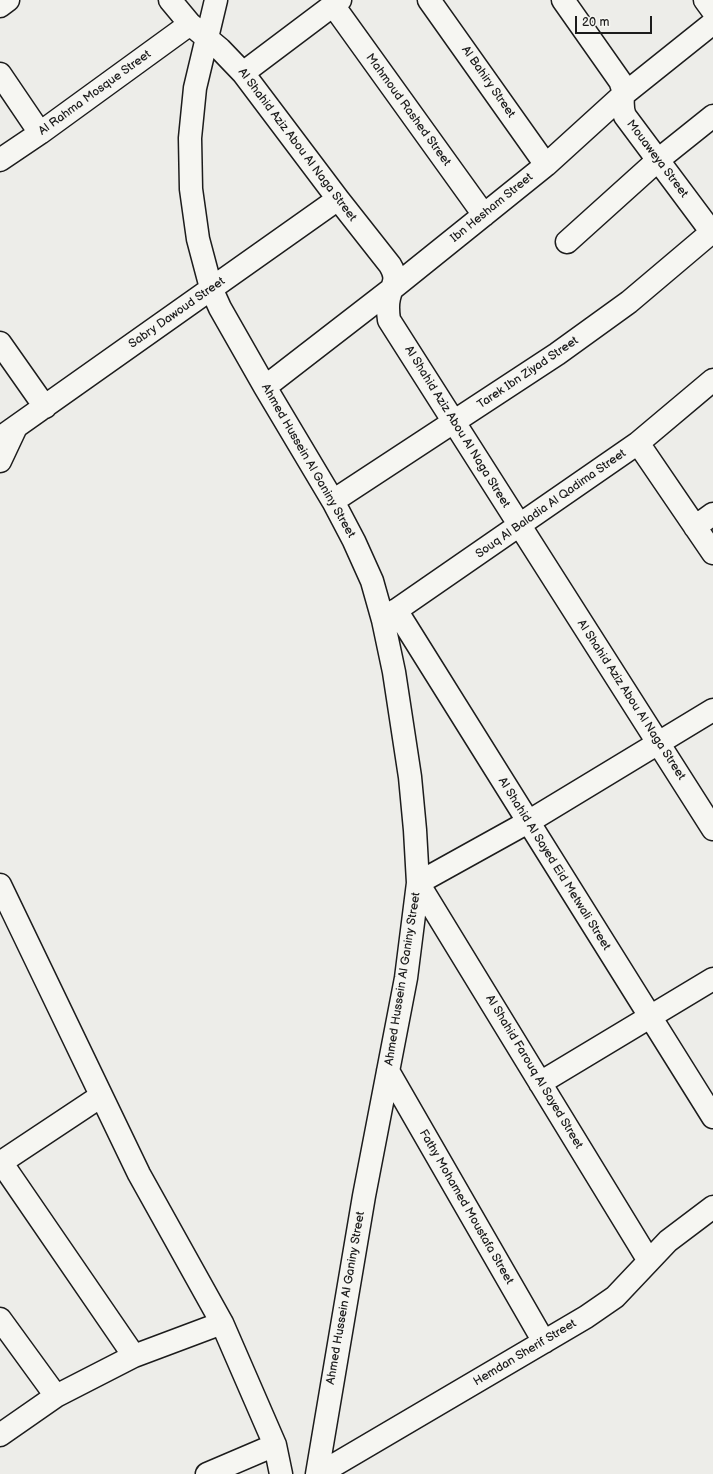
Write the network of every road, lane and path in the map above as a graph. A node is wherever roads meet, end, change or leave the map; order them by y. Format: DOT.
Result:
graph roads {
  1 [pos="8,0"];
  2 [pos="170,0"];
  3 [pos="216,0"];
  4 [pos="429,0"];
  5 [pos="563,0"];
  6 [pos="705,0"];
  7 [pos="336,3"];
  8 [pos="0,6"];
  9 [pos="713,10"];
  10 [pos="713,23"];
  11 [pos="190,24"];
  12 [pos="206,38"];
  13 [pos="243,73"];
  14 [pos="0,74"];
  15 [pos="624,95"];
  16 [pos="713,116"];
  17 [pos="40,133"];
  18 [pos="0,160"];
  19 [pos="658,160"];
  20 [pos="546,165"];
  21 [pos="338,199"];
  22 [pos="484,215"];
  23 [pos="713,233"];
  24 [pos="567,242"];
  25 [pos="211,288"];
  26 [pos="393,288"];
  27 [pos="0,343"];
  28 [pos="713,380"];
  29 [pos="265,387"];
  30 [pos="44,407"];
  31 [pos="454,423"];
  32 [pos="8,433"];
  33 [pos="638,443"];
  34 [pos="0,461"];
  35 [pos="333,501"];
  36 [pos="713,514"];
  37 [pos="519,525"];
  38 [pos="695,527"];
  39 [pos="713,553"];
  40 [pos="390,615"];
  41 [pos="713,710"];
  42 [pos="658,744"];
  43 [pos="528,822"];
  44 [pos="713,829"];
  45 [pos="418,883"];
  46 [pos="0,886"];
  47 [pos="713,979"];
  48 [pos="650,1017"];
  49 [pos="388,1071"];
  50 [pos="540,1083"];
  51 [pos="101,1096"];
  52 [pos="713,1117"];
  53 [pos="1,1163"];
  54 [pos="713,1208"];
  55 [pos="649,1261"];
  56 [pos="0,1319"];
  57 [pos="222,1323"];
  58 [pos="544,1342"];
  59 [pos="134,1356"];
  60 [pos="56,1396"];
  61 [pos="0,1435"];
  62 [pos="275,1445"];
  63 [pos="207,1474"];
  64 [pos="281,1474"];
  65 [pos="318,1474"];
  1 -- 8 [label="street"];
  2 -- 11 [label="street, Al Shahid Aziz Abou Al Naga Street"];
  3 -- 12 [label="street, Ahmed Hussein Al Ganiny Street"];
  4 -- 20 [label="street, Al Bahiry Street"];
  5 -- 15 [label="street, Mouaweya Street"];
  6 -- 9 [label="street"];
  7 -- 13 [label="street"];
  7 -- 22 [label="street, Mahmoud Rashed Street"];
  10 -- 15 [label="street, Ibn Hesham Street"];
  11 -- 12 [label="street, Al Shahid Aziz Abou Al Naga Street"];
  11 -- 17 [label="street, Al Rahma Mosque Street"];
  12 -- 13 [label="street, Al Shahid Aziz Abou Al Naga Street"];
  12 -- 25 [label="street, Ahmed Hussein Al Ganiny Street"];
  13 -- 21 [label="street, Al Shahid Aziz Abou Al Naga Street"];
  14 -- 17 [label="street"];
  15 -- 19 [label="street, Mouaweya Street"];
  15 -- 20 [label="street, Ibn Hesham Street"];
  16 -- 19 [label="street"];
  17 -- 18 [label="street, Al Rahma Mosque Street"];
  19 -- 23 [label="street, Mouaweya Street"];
  19 -- 24 [label="street"];
  20 -- 22 [label="street, Ibn Hesham Street"];
  21 -- 25 [label="street, Sabry Dawoud Street"];
  21 -- 26 [label="street, Al Shahid Aziz Abou Al Naga Street"];
  22 -- 26 [label="street, Ibn Hesham Street"];
  23 -- 31 [label="street, Tarek Ibn Ziyad Street"];
  25 -- 29 [label="street, Ahmed Hussein Al Ganiny Street"];
  25 -- 30 [label="street, Sabry Dawoud Street"];
  26 -- 29 [label="street, Ibn Hesham Street"];
  26 -- 31 [label="street, Al Shahid Aziz Abou Al Naga Street"];
  27 -- 30 [label="street"];
  28 -- 33 [label="street, Souq Al Baladia Al Qadima Street"];
  29 -- 35 [label="street, Ahmed Hussein Al Ganiny Street"];
  30 -- 32 [label="street, Sabry Dawoud Street"];
  31 -- 35 [label="street, Tarek Ibn Ziyad Street"];
  31 -- 37 [label="street, Al Shahid Aziz Abou Al Naga Street"];
  32 -- 34 [label="street"];
  33 -- 37 [label="street, Souq Al Baladia Al Qadima Street"];
  33 -- 38 [label="street"];
  35 -- 40 [label="street, Ahmed Hussein Al Ganiny Street"];
  36 -- 38 [label="street"];
  37 -- 40 [label="street, Souq Al Baladia Al Qadima Street"];
  37 -- 42 [label="street, Al Shahid Aziz Abou Al Naga Street"];
  38 -- 39 [label="street"];
  40 -- 43 [label="street, Al Shahid Al Sayed Eid Metwali Street"];
  40 -- 45 [label="street, Ahmed Hussein Al Ganiny Street"];
  41 -- 42 [label="street"];
  42 -- 43 [label="street"];
  42 -- 44 [label="street, Al Shahid Aziz Abou Al Naga Street"];
  43 -- 45 [label="street"];
  43 -- 48 [label="street, Al Shahid Al Sayed Eid Metwali Street"];
  45 -- 49 [label="street, Ahmed Hussein Al Ganiny Street"];
  45 -- 50 [label="street, Al Shahid Farouq Al Sayed Street"];
  46 -- 51 [label="street"];
  47 -- 48 [label="street"];
  48 -- 50 [label="street"];
  48 -- 52 [label="street, Al Shahid Al Sayed Eid Metwali Street"];
  49 -- 58 [label="street, Fathy Mohamed Moustafa Street"];
  49 -- 65 [label="street, Ahmed Hussein Al Ganiny Street"];
  50 -- 55 [label="street, Al Shahid Farouq Al Sayed Street"];
  51 -- 53 [label="street"];
  51 -- 57 [label="street"];
  53 -- 59 [label="street"];
  54 -- 55 [label="street, Hemdan Sherif Street"];
  55 -- 58 [label="street, Hemdan Sherif Street"];
  56 -- 60 [label="street"];
  57 -- 59 [label="street"];
  57 -- 62 [label="street"];
  58 -- 65 [label="street, Hemdan Sherif Street"];
  59 -- 60 [label="street"];
  60 -- 61 [label="street"];
  62 -- 63 [label="street"];
  62 -- 64 [label="street"];
}
